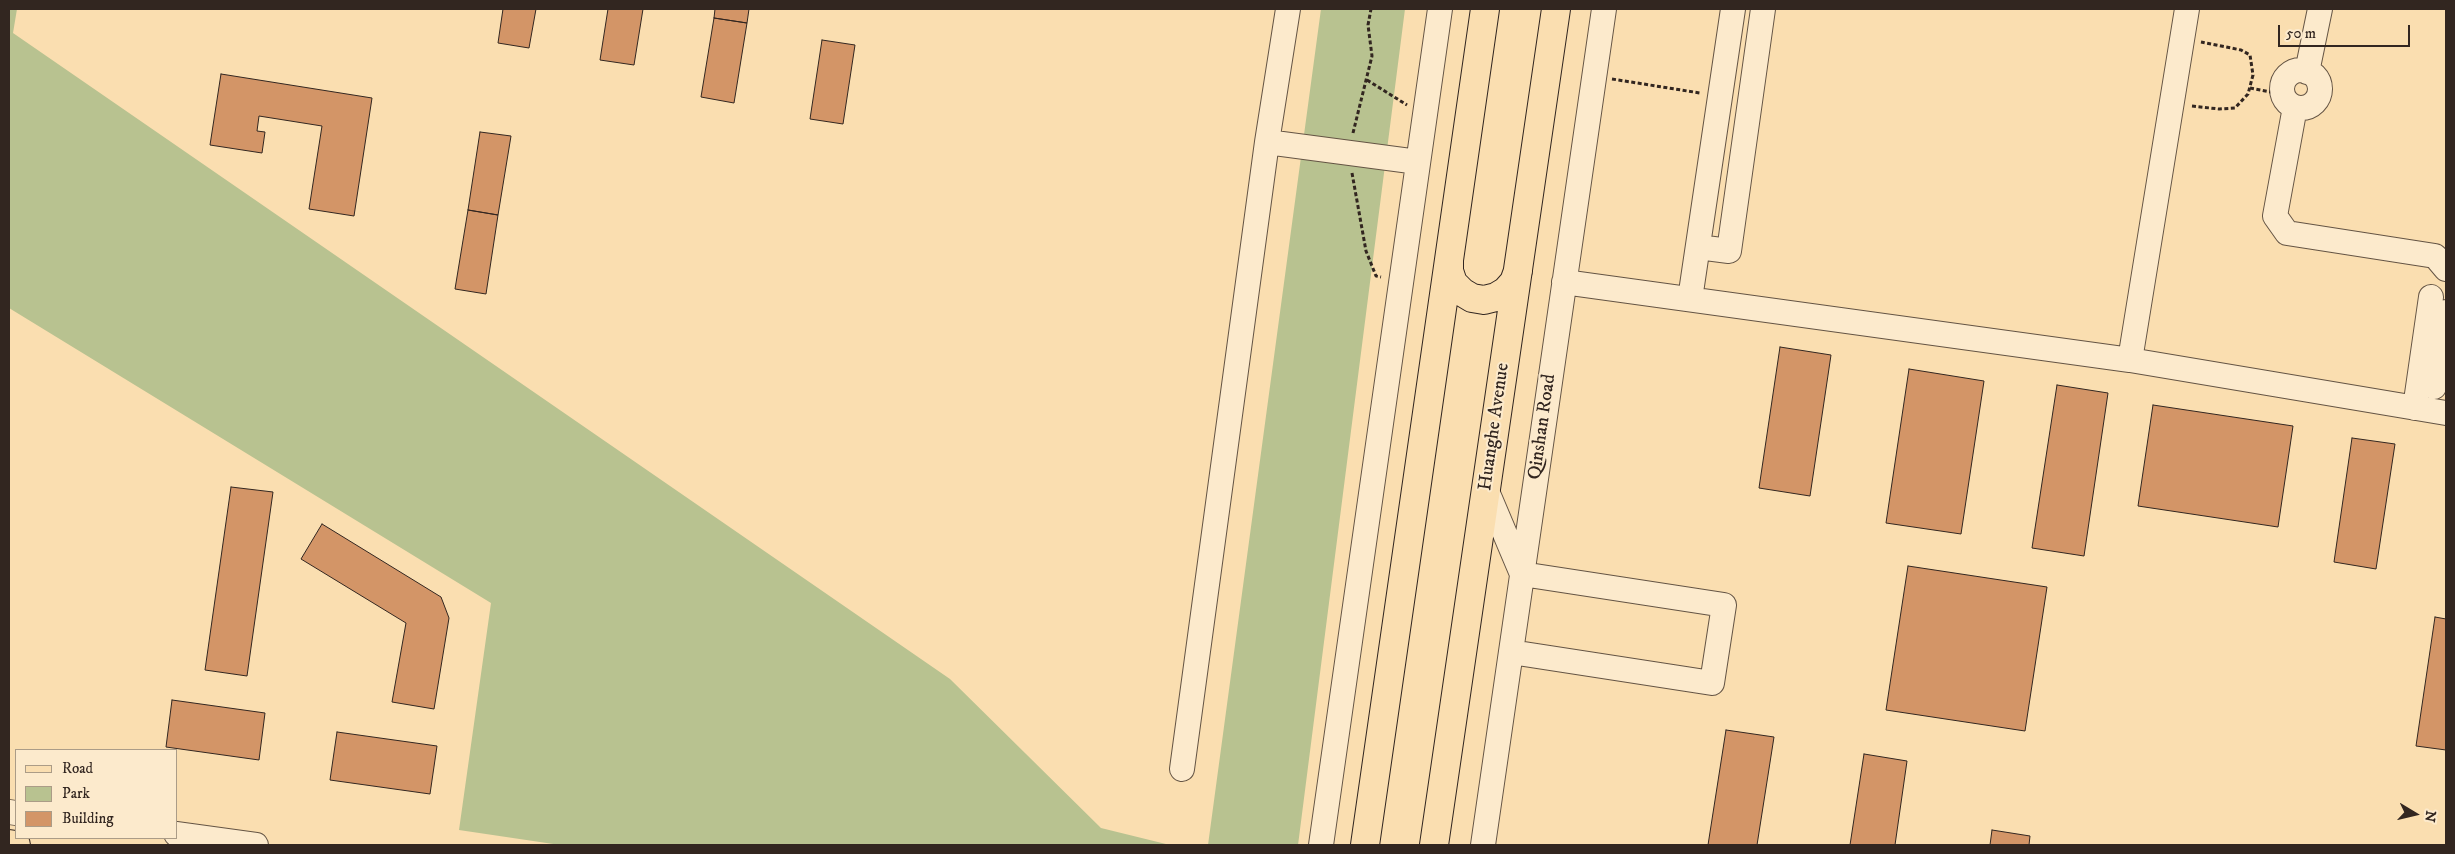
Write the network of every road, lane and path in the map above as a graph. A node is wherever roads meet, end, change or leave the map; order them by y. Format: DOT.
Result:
graph roads {
  1 [pos="1288,9"];
  2 [pos="1440,9"];
  3 [pos="1485,9"];
  4 [pos="1556,9"];
  5 [pos="1604,9"];
  6 [pos="1733,9"];
  7 [pos="1763,9"];
  8 [pos="2186,9"];
  9 [pos="2320,9"];
  10 [pos="2182,38"];
  11 [pos="2307,72"];
  12 [pos="1594,77"];
  13 [pos="1367,80"];
  14 [pos="2250,88"];
  15 [pos="1721,96"];
  16 [pos="2289,100"];
  17 [pos="2172,103"];
  18 [pos="1426,108"];
  19 [pos="1267,142"];
  20 [pos="1418,162"];
  21 [pos="1698,247"];
  22 [pos="1449,259"];
  23 [pos="2446,269"];
  24 [pos="1518,271"];
  25 [pos="1564,282"];
  26 [pos="1690,299"];
  27 [pos="2439,304"];
  28 [pos="2130,360"];
  29 [pos="2431,410"];
  30 [pos="1486,489"];
  31 [pos="1522,574"];
  32 [pos="1510,652"];
  33 [pos="1182,769"];
  34 [pos="178,834"];
  35 [pos="1364,843"];
  36 [pos="9,844"];
  37 [pos="16,845"];
  38 [pos="256,845"];
  39 [pos="1321,845"];
  40 [pos="1434,845"];
  41 [pos="1482,845"];
  1 -- 19 [label="street"];
  2 -- 18 [label="street"];
  3 -- 22 [label="main road"];
  4 -- 24 [label="main road, Huanghe Avenue"];
  5 -- 12 [label="street, Qinshan Road"];
  6 -- 15 [label="street"];
  7 -- 21 [label="street"];
  8 -- 10 [label="street"];
  9 -- 11 [label="street"];
  10 -- 14 [label="path"];
  10 -- 17 [label="street"];
  11 -- 16 [label="street"];
  11 -- 16 [label="street"];
  12 -- 15 [label="path"];
  12 -- 25 [label="street, Qinshan Road"];
  13 -- 18 [label="path"];
  14 -- 16 [label="path"];
  14 -- 17 [label="path"];
  15 -- 21 [label="street"];
  16 -- 23 [label="street"];
  17 -- 28 [label="street"];
  18 -- 20 [label="street"];
  19 -- 20 [label="street"];
  19 -- 33 [label="street"];
  20 -- 39 [label="street"];
  21 -- 26 [label="street"];
  22 -- 24 [label="main road"];
  22 -- 35 [label="main road"];
  24 -- 30 [label="main road, Huanghe Avenue"];
  25 -- 26 [label="street"];
  25 -- 31 [label="street, Qinshan Road"];
  26 -- 28 [label="street"];
  27 -- 29 [label="street"];
  28 -- 29 [label="street"];
  30 -- 31 [label="street"];
  30 -- 40 [label="main road, Huanghe Avenue"];
  31 -- 32 [label="street, Qinshan Road"];
  31 -- 32 [label="street"];
  32 -- 41 [label="street, Qinshan Road"];
  34 -- 38 [label="street"];
  36 -- 37 [label="main road"];
}
